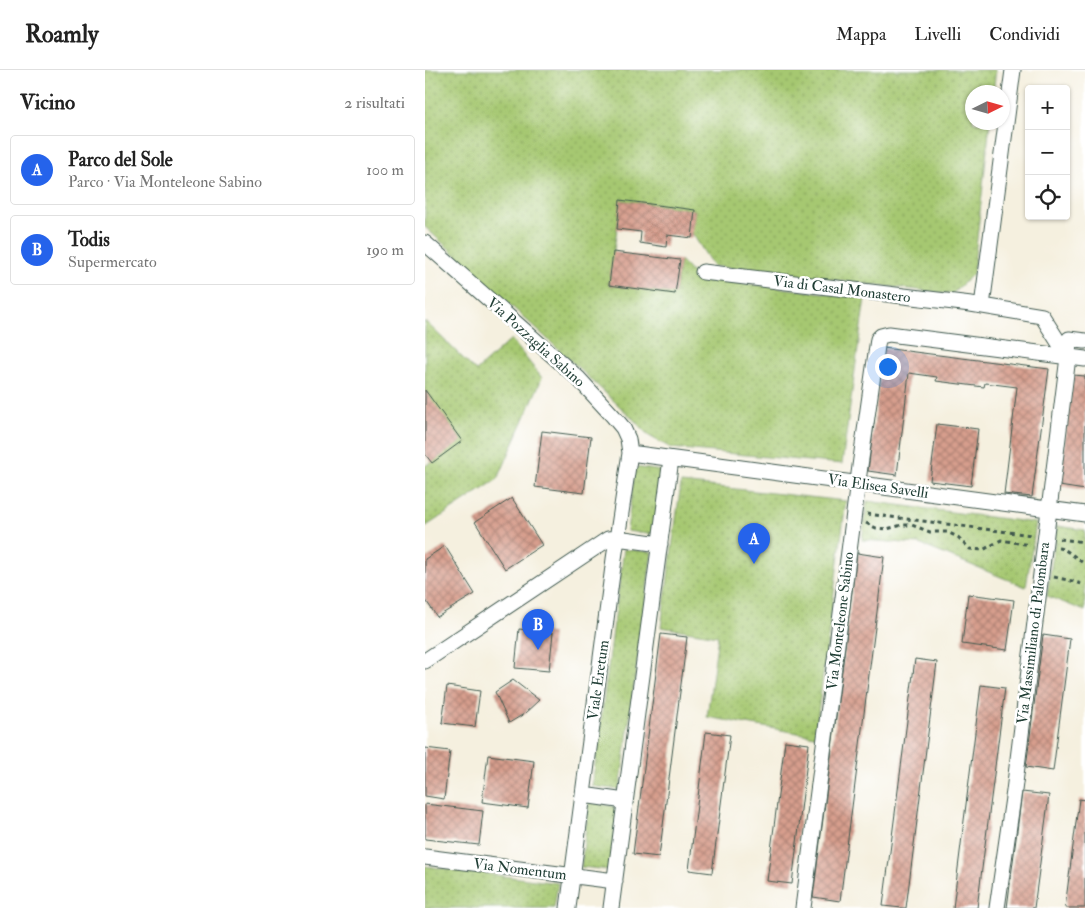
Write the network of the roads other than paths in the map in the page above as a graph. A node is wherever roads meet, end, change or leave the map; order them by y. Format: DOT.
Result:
graph roads {
  1 [pos="1013,70"];
  2 [pos="425,243"];
  3 [pos="703,272"];
  4 [pos="982,306"];
  5 [pos="1085,341"];
  6 [pos="1068,357"];
  7 [pos="1085,360"];
  8 [pos="630,453"];
  9 [pos="671,459"];
  10 [pos="857,483"];
  11 [pos="1049,509"];
  12 [pos="1085,514"];
  13 [pos="617,538"];
  14 [pos="660,544"];
  15 [pos="425,661"];
  16 [pos="583,795"];
  17 [pos="625,801"];
  18 [pos="425,857"];
  19 [pos="572,876"];
  20 [pos="615,881"];
  21 [pos="568,908"];
  22 [pos="611,908"];
  23 [pos="803,908"];
  24 [pos="997,908"];
  1 -- 4 [label="street"];
  2 -- 8 [label="street, Via Pozzaglia Sabino"];
  3 -- 4 [label="street, Via di Casal Monastero"];
  4 -- 6 [label="street, Via di Casal Monastero"];
  5 -- 6 [label="street, Via Massimiliano di Palombara"];
  6 -- 7 [label="street"];
  6 -- 10 [label="street, Via Monteleone Sabino"];
  6 -- 11 [label="street, Via Massimiliano di Palombara"];
  8 -- 9 [label="street, Via Elisea Savelli"];
  8 -- 13 [label="street, Viale Eretum"];
  9 -- 10 [label="street, Via Elisea Savelli"];
  9 -- 14 [label="street"];
  10 -- 11 [label="street, Via Elisea Savelli"];
  10 -- 23 [label="street, Via Monteleone Sabino"];
  11 -- 12 [label="street, Via Elisea Savelli"];
  11 -- 24 [label="street, Via Massimiliano di Palombara"];
  13 -- 14 [label="street"];
  13 -- 15 [label="street"];
  13 -- 16 [label="street, Viale Eretum"];
  14 -- 17 [label="street"];
  16 -- 17 [label="street"];
  16 -- 19 [label="street, Viale Eretum"];
  17 -- 20 [label="street"];
  18 -- 19 [label="street, Via Nomentum"];
  19 -- 20 [label="street, Via Nomentum"];
  19 -- 21 [label="street, Viale Eretum"];
  20 -- 22 [label="street"];
}
